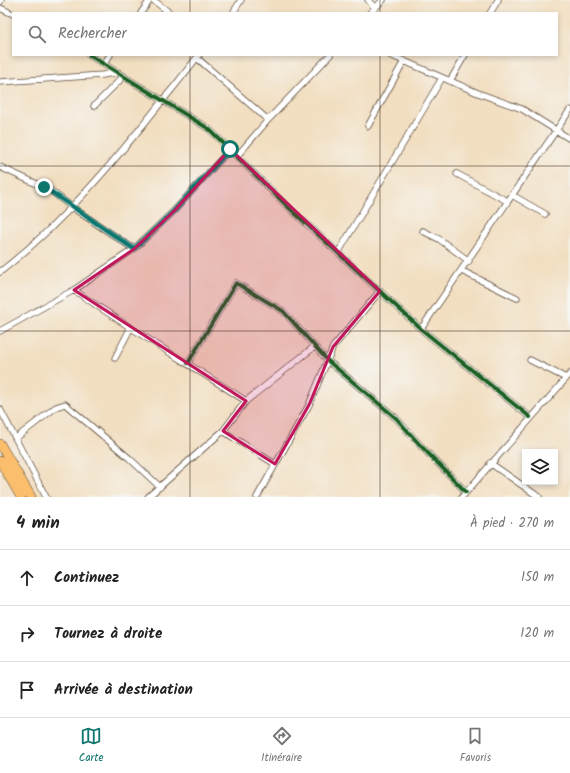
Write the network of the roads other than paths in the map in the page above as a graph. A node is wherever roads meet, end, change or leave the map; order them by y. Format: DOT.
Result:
graph roads {
  1 [pos="152,0"];
  2 [pos="241,0"];
  3 [pos="368,0"];
  4 [pos="384,0"];
  5 [pos="498,0"];
  6 [pos="0,8"];
  7 [pos="375,8"];
  8 [pos="142,12"];
  9 [pos="169,12"];
  10 [pos="234,12"];
  11 [pos="371,12"];
  12 [pos="491,12"];
  13 [pos="12,14"];
  14 [pos="91,56"];
  15 [pos="109,56"];
  16 [pos="198,56"];
  17 [pos="329,56"];
  18 [pos="392,56"];
  19 [pos="464,56"];
  20 [pos="404,61"];
  21 [pos="104,64"];
  22 [pos="118,72"];
  23 [pos="124,76"];
  24 [pos="442,78"];
  25 [pos="450,81"];
  26 [pos="0,82"];
  27 [pos="163,101"];
  28 [pos="94,106"];
  29 [pos="570,110"];
  30 [pos="268,120"];
  31 [pos="368,126"];
  32 [pos="556,130"];
  33 [pos="570,139"];
  34 [pos="230,149"];
  35 [pos="237,156"];
  36 [pos="0,167"];
  37 [pos="457,174"];
  38 [pos="512,195"];
  39 [pos="507,201"];
  40 [pos="73,208"];
  41 [pos="545,214"];
  42 [pos="423,231"];
  43 [pos="134,249"];
  44 [pos="338,253"];
  45 [pos="468,261"];
  46 [pos="462,271"];
  47 [pos="0,272"];
  48 [pos="74,290"];
  49 [pos="380,291"];
  50 [pos="518,298"];
  51 [pos="130,329"];
  52 [pos="421,329"];
  53 [pos="0,331"];
  54 [pos="314,347"];
  55 [pos="115,358"];
  56 [pos="530,360"];
  57 [pos="328,361"];
  58 [pos="188,363"];
  59 [pos="568,376"];
  60 [pos="246,401"];
  61 [pos="0,409"];
  62 [pos="530,417"];
  63 [pos="223,431"];
  64 [pos="16,438"];
  65 [pos="0,444"];
  66 [pos="0,461"];
  67 [pos="490,463"];
  68 [pos="275,464"];
  69 [pos="160,488"];
  70 [pos="464,495"];
  71 [pos="21,497"];
  72 [pos="31,497"];
  73 [pos="46,497"];
  74 [pos="148,497"];
  75 [pos="257,497"];
  76 [pos="538,497"];
  1 -- 8 [label="street"];
  1 -- 9 [label="street"];
  2 -- 10 [label="street"];
  3 -- 7 [label="street"];
  4 -- 7 [label="street"];
  5 -- 12 [label="street"];
  6 -- 13 [label="street"];
  7 -- 11 [label="street"];
  14 -- 21 [label="street"];
  15 -- 21 [label="street"];
  16 -- 27 [label="street"];
  16 -- 30 [label="street"];
  17 -- 30 [label="street"];
  18 -- 20 [label="street"];
  19 -- 25 [label="street"];
  20 -- 24 [label="street"];
  20 -- 31 [label="street"];
  21 -- 22 [label="street"];
  22 -- 23 [label="street"];
  22 -- 26 [label="street"];
  23 -- 27 [label="street"];
  23 -- 28 [label="street"];
  24 -- 25 [label="street"];
  24 -- 44 [label="street"];
  25 -- 32 [label="street"];
  27 -- 34 [label="street"];
  27 -- 40 [label="street"];
  29 -- 32 [label="street"];
  30 -- 35 [label="street"];
  32 -- 33 [label="street"];
  32 -- 38 [label="street"];
  34 -- 35 [label="street"];
  34 -- 43 [label="street"];
  35 -- 44 [label="street"];
  36 -- 40 [label="street"];
  37 -- 39 [label="street"];
  38 -- 39 [label="street"];
  38 -- 41 [label="street"];
  39 -- 45 [label="street"];
  40 -- 43 [label="street"];
  40 -- 47 [label="street"];
  42 -- 45 [label="street"];
  43 -- 48 [label="street"];
  44 -- 49 [label="street"];
  45 -- 46 [label="street"];
  46 -- 50 [label="street"];
  46 -- 52 [label="street"];
  48 -- 51 [label="street"];
  48 -- 53 [label="street"];
  49 -- 52 [label="street"];
  49 -- 57 [label="street"];
  51 -- 55 [label="street"];
  51 -- 58 [label="street"];
  52 -- 62 [label="street"];
  54 -- 57 [label="street"];
  54 -- 58 [label="street"];
  54 -- 60 [label="street"];
  56 -- 59 [label="street"];
  57 -- 68 [label="street"];
  57 -- 70 [label="street"];
  58 -- 60 [label="street"];
  59 -- 62 [label="street"];
  60 -- 63 [label="street"];
  61 -- 64 [label="street"];
  62 -- 67 [label="street"];
  63 -- 68 [label="street"];
  63 -- 69 [label="street"];
  64 -- 69 [label="street"];
  64 -- 73 [label="street"];
  65 -- 72 [label="main road"];
  66 -- 71 [label="main road"];
  67 -- 70 [label="street"];
  67 -- 76 [label="street"];
  68 -- 75 [label="street"];
  69 -- 74 [label="street"];
}
